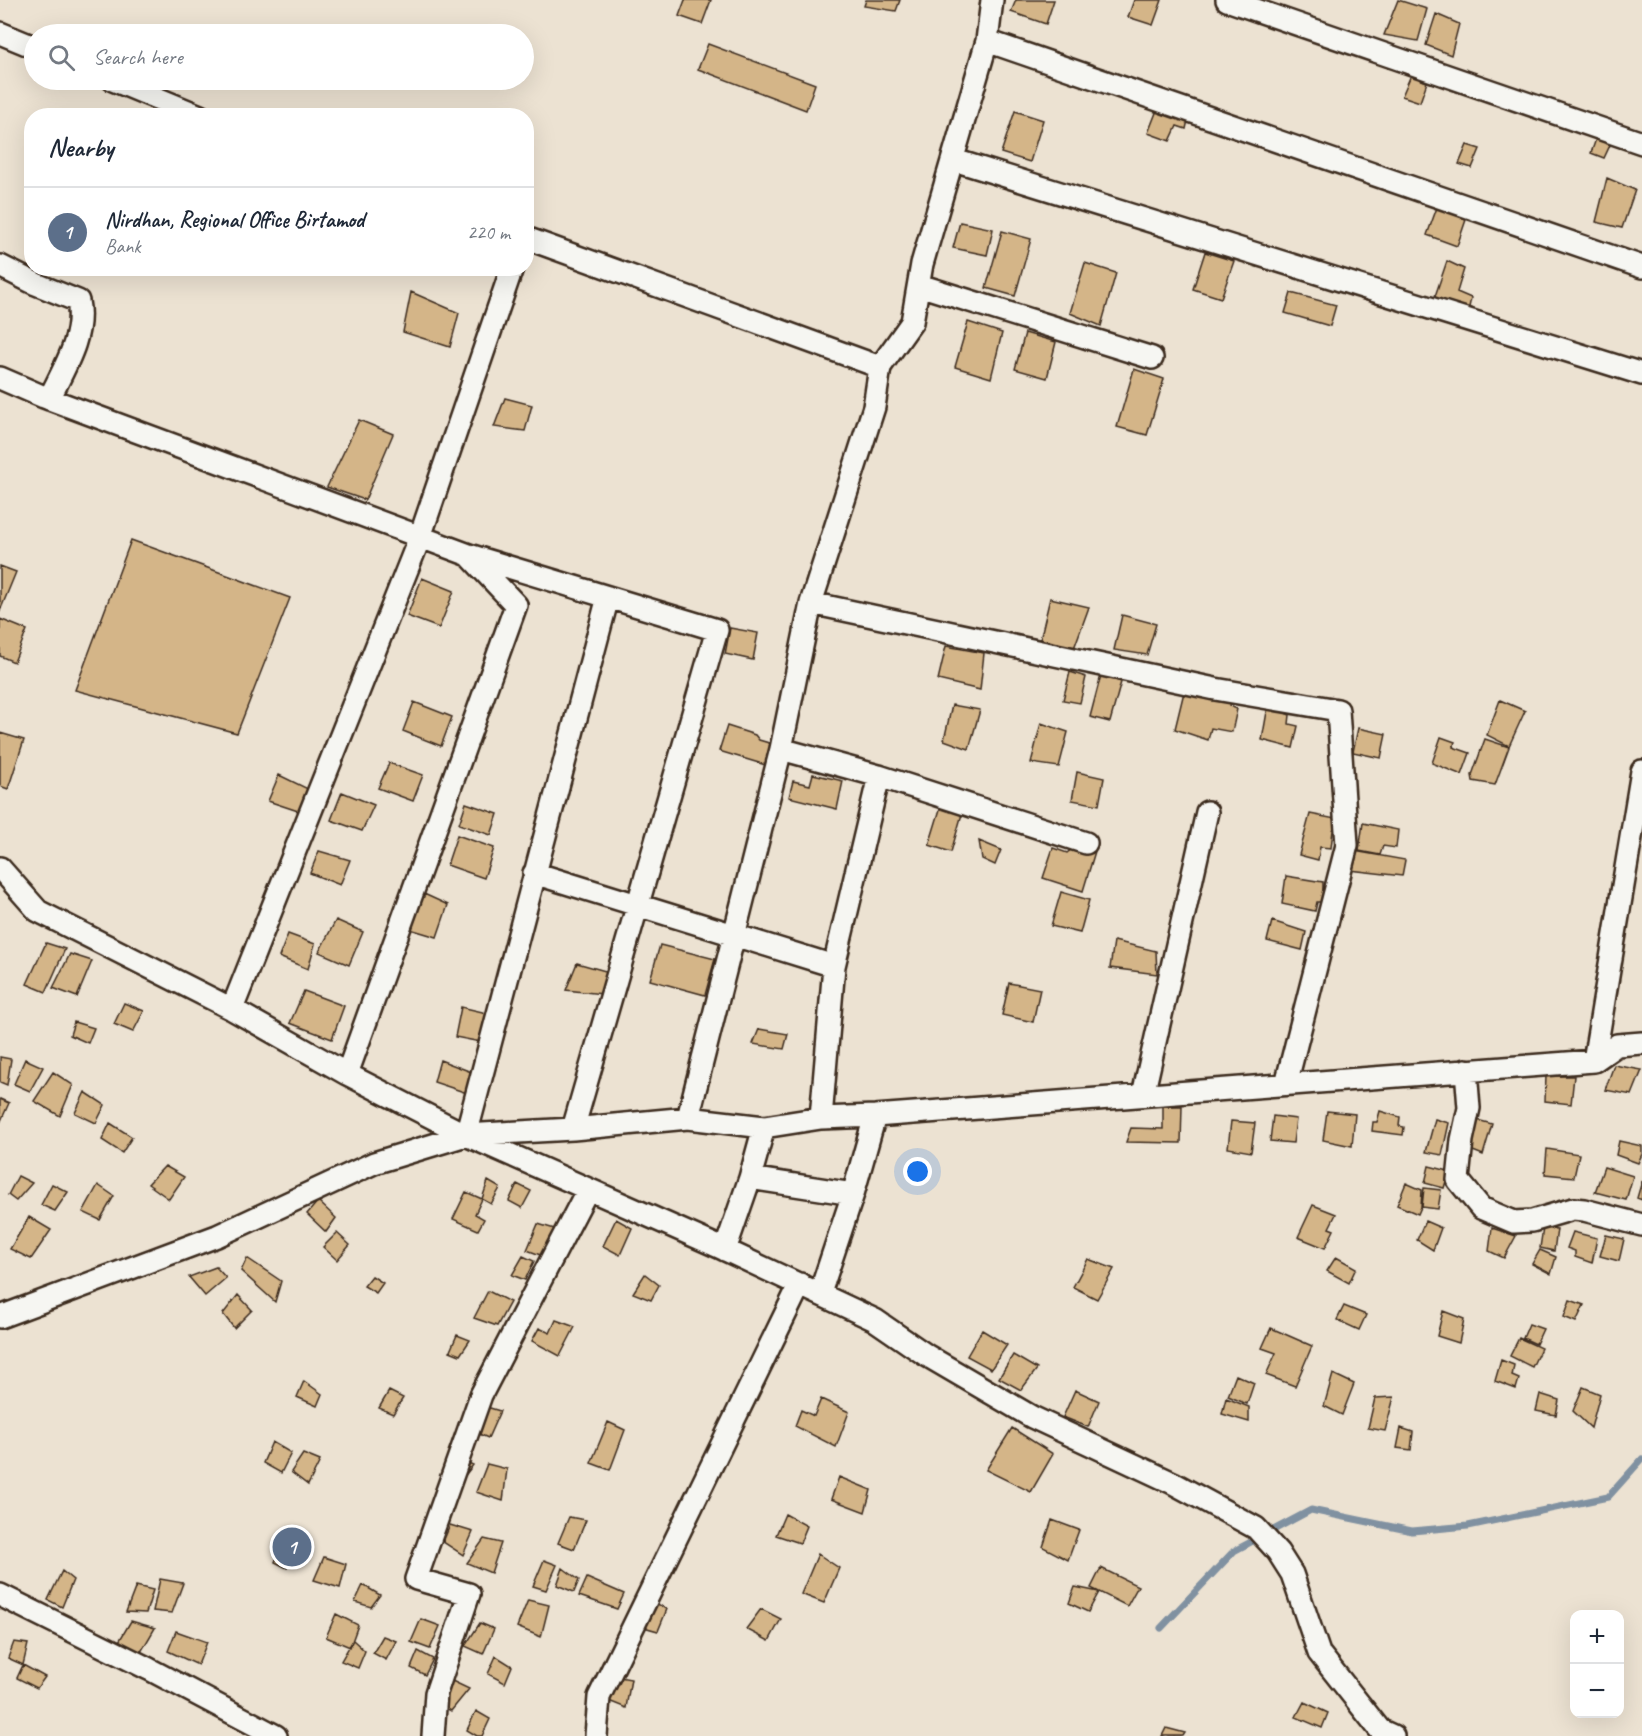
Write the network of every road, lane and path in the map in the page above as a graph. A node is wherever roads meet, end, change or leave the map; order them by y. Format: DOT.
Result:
graph roads {
  1 [pos="992,0"];
  2 [pos="1227,0"];
  3 [pos="0,33"];
  4 [pos="987,41"];
  5 [pos="24,43"];
  6 [pos="137,90"];
  7 [pos="181,108"];
  8 [pos="1642,143"];
  9 [pos="954,160"];
  10 [pos="534,241"];
  11 [pos="0,266"];
  12 [pos="1642,267"];
  13 [pos="509,276"];
  14 [pos="919,285"];
  15 [pos="1152,358"];
  16 [pos="880,367"];
  17 [pos="1642,374"];
  18 [pos="0,378"];
  19 [pos="49,399"];
  20 [pos="420,537"];
  21 [pos="469,555"];
  22 [pos="608,597"];
  23 [pos="811,603"];
  24 [pos="781,749"];
  25 [pos="1642,771"];
  26 [pos="879,776"];
  27 [pos="1207,812"];
  28 [pos="1086,843"];
  29 [pos="0,868"];
  30 [pos="534,873"];
  31 [pos="637,906"];
  32 [pos="735,935"];
  33 [pos="834,966"];
  34 [pos="232,1009"];
  35 [pos="1642,1043"];
  36 [pos="1594,1061"];
  37 [pos="1466,1070"];
  38 [pos="347,1074"];
  39 [pos="1286,1084"];
  40 [pos="1143,1095"];
  41 [pos="875,1116"];
  42 [pos="688,1118"];
  43 [pos="821,1118"];
  44 [pos="764,1126"];
  45 [pos="573,1129"];
  46 [pos="466,1135"];
  47 [pos="750,1178"];
  48 [pos="588,1189"];
  49 [pos="853,1194"];
  50 [pos="1642,1225"];
  51 [pos="725,1250"];
  52 [pos="800,1284"];
  53 [pos="820,1293"];
  54 [pos="0,1317"];
  55 [pos="0,1595"];
  56 [pos="1384,1734"];
  57 [pos="276,1736"];
  58 [pos="432,1736"];
  59 [pos="596,1736"];
  1 -- 4 [label="street"];
  2 -- 8 [label="street"];
  3 -- 5 [label="street"];
  4 -- 9 [label="street"];
  4 -- 12 [label="street"];
  6 -- 7 [label="street"];
  9 -- 14 [label="street"];
  9 -- 17 [label="street"];
  10 -- 16 [label="street"];
  11 -- 19 [label="street"];
  13 -- 20 [label="street"];
  14 -- 15 [label="street"];
  14 -- 16 [label="street"];
  16 -- 23 [label="street"];
  18 -- 19 [label="street"];
  19 -- 20 [label="street"];
  20 -- 21 [label="street"];
  20 -- 34 [label="street"];
  21 -- 22 [label="street"];
  21 -- 38 [label="street"];
  22 -- 30 [label="street"];
  22 -- 31 [label="street"];
  23 -- 24 [label="street"];
  23 -- 39 [label="street"];
  24 -- 26 [label="street"];
  24 -- 32 [label="street"];
  25 -- 36 [label="street"];
  26 -- 28 [label="street"];
  26 -- 33 [label="street"];
  27 -- 40 [label="street"];
  29 -- 34 [label="street"];
  30 -- 31 [label="street"];
  30 -- 46 [label="street"];
  31 -- 32 [label="street"];
  31 -- 45 [label="street"];
  32 -- 33 [label="street"];
  32 -- 42 [label="street"];
  33 -- 43 [label="street"];
  34 -- 38 [label="street"];
  35 -- 36 [label="street"];
  36 -- 37 [label="street"];
  37 -- 39 [label="street"];
  37 -- 50 [label="street"];
  38 -- 46 [label="street"];
  39 -- 40 [label="street"];
  40 -- 41 [label="street"];
  41 -- 43 [label="street"];
  41 -- 49 [label="street"];
  42 -- 44 [label="street"];
  42 -- 45 [label="street"];
  43 -- 44 [label="street"];
  44 -- 47 [label="street"];
  45 -- 46 [label="street"];
  46 -- 48 [label="street"];
  46 -- 54 [label="street"];
  47 -- 49 [label="street"];
  47 -- 51 [label="street"];
  48 -- 51 [label="street"];
  48 -- 58 [label="street"];
  49 -- 53 [label="street"];
  51 -- 52 [label="street"];
  52 -- 53 [label="street"];
  52 -- 59 [label="street"];
  53 -- 56 [label="street"];
  55 -- 57 [label="street"];
}
